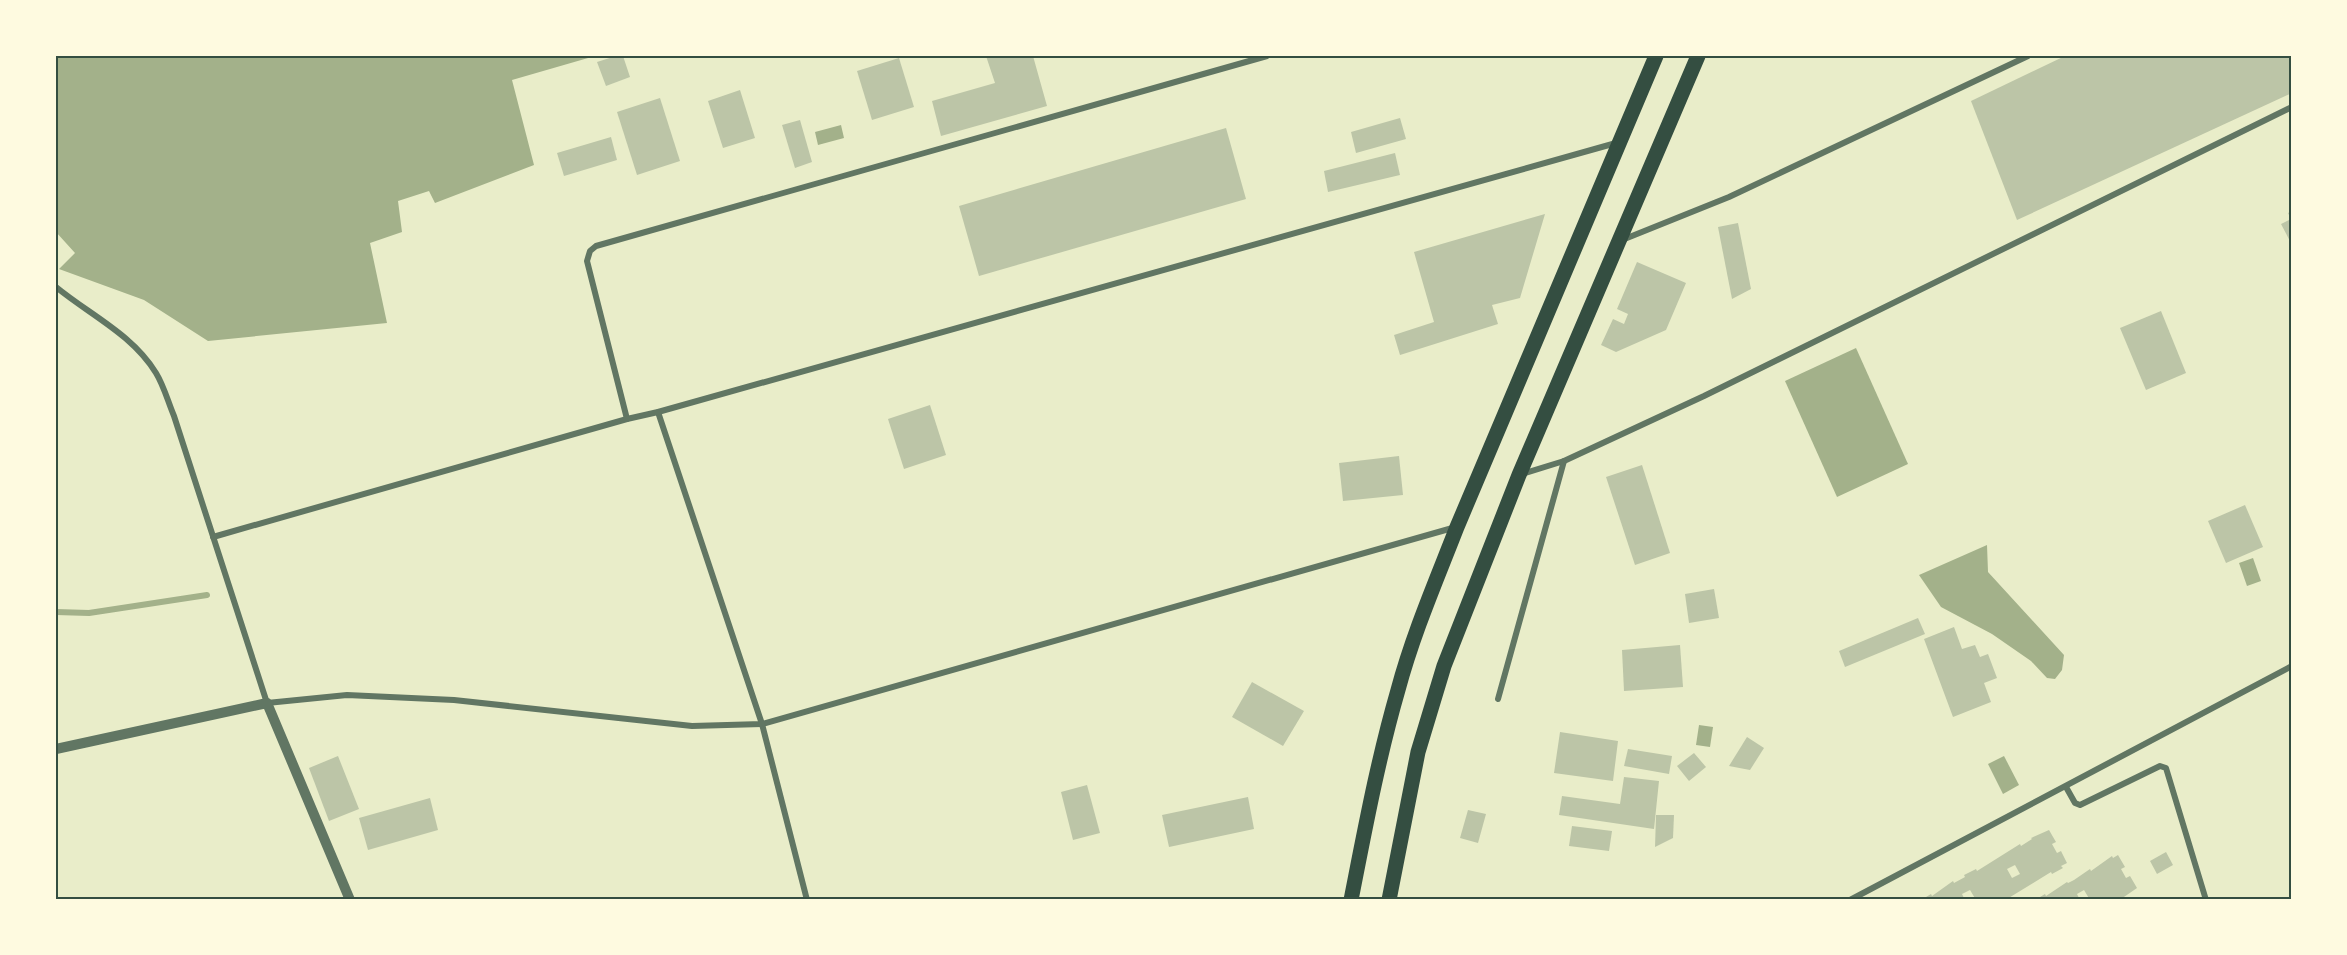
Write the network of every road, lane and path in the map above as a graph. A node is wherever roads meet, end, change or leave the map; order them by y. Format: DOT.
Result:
graph roads {
  1 [pos="1267,56"];
  2 [pos="1656,56"];
  3 [pos="1698,56"];
  4 [pos="2028,56"];
  5 [pos="2292,107"];
  6 [pos="1618,143"];
  7 [pos="1618,241"];
  8 [pos="56,287"];
  9 [pos="658,412"];
  10 [pos="627,419"];
  11 [pos="1564,461"];
  12 [pos="1519,475"];
  13 [pos="1457,527"];
  14 [pos="213,537"];
  15 [pos="2292,666"];
  16 [pos="1498,699"];
  17 [pos="267,703"];
  18 [pos="762,724"];
  19 [pos="56,748"];
  20 [pos="2066,787"];
  21 [pos="350,900"];
  22 [pos="807,900"];
  23 [pos="1351,900"];
  24 [pos="1389,900"];
  25 [pos="1850,900"];
  26 [pos="2206,900"];
  1 -- 10 [label="street"];
  2 -- 6 [label="main road"];
  3 -- 7 [label="main road"];
  4 -- 7 [label="street"];
  5 -- 11 [label="street"];
  6 -- 9 [label="street"];
  6 -- 13 [label="main road"];
  7 -- 12 [label="main road"];
  8 -- 14 [label="street"];
  9 -- 10 [label="street"];
  9 -- 18 [label="street"];
  10 -- 14 [label="street"];
  11 -- 12 [label="street"];
  11 -- 16 [label="street"];
  12 -- 24 [label="main road"];
  13 -- 18 [label="street"];
  13 -- 23 [label="main road"];
  14 -- 17 [label="street"];
  15 -- 20 [label="street"];
  17 -- 18 [label="street"];
  17 -- 19 [label="street"];
  17 -- 21 [label="street"];
  18 -- 22 [label="street"];
  20 -- 25 [label="street"];
  20 -- 26 [label="street"];
}
